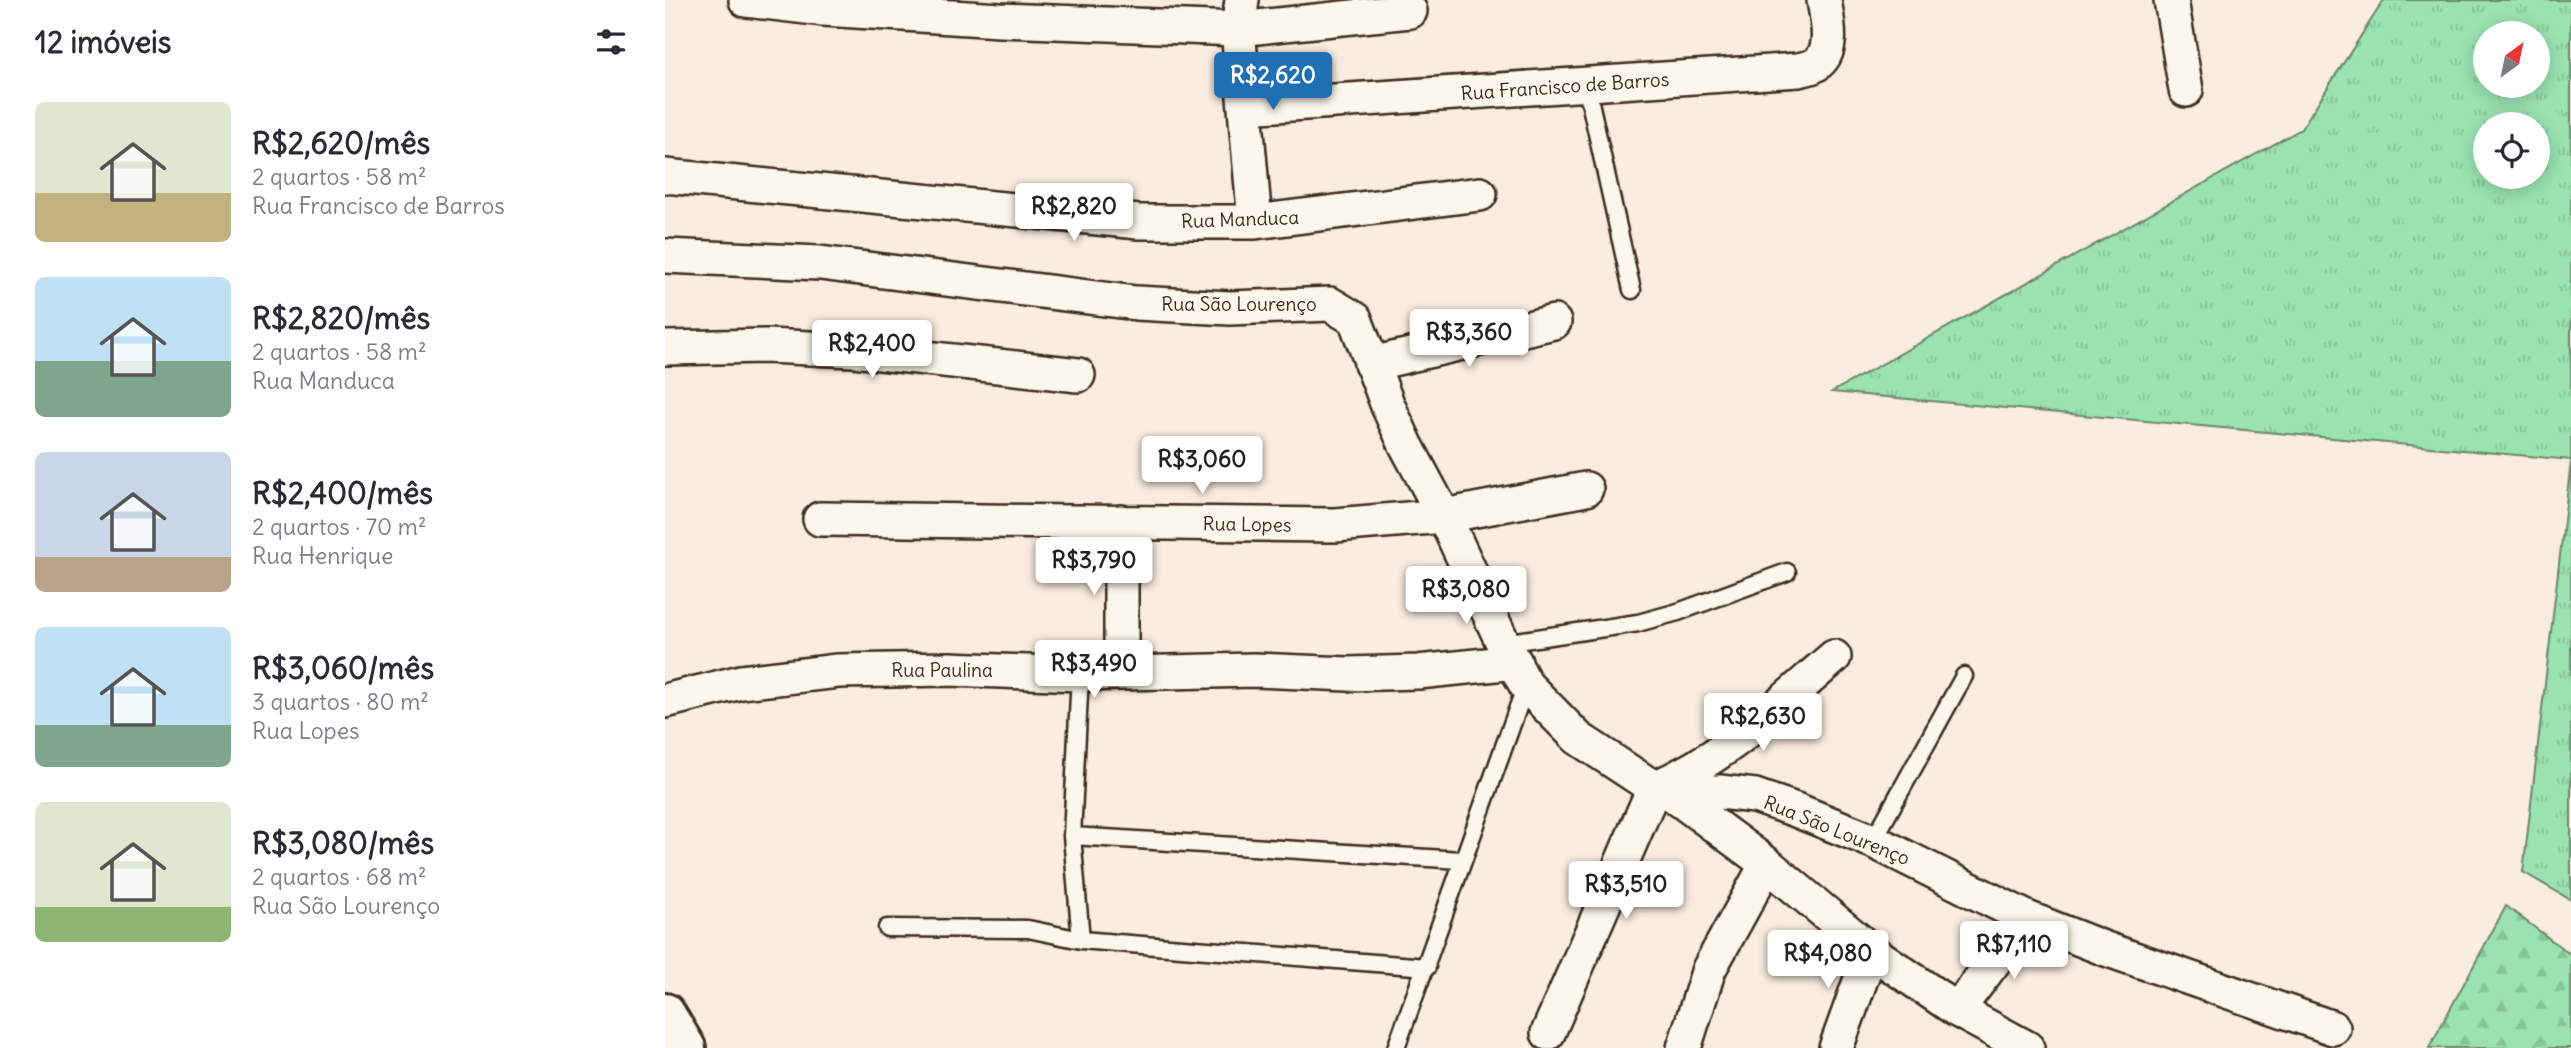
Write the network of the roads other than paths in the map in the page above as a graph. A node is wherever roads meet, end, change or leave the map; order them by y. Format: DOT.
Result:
graph roads {
  1 [pos="746,0"];
  2 [pos="1824,0"];
  3 [pos="2171,0"];
  4 [pos="1000,10"];
  5 [pos="1410,11"];
  6 [pos="1240,14"];
  7 [pos="1586,84"];
  8 [pos="2186,90"];
  9 [pos="1245,107"];
  10 [pos="665,176"];
  11 [pos="1480,194"];
  12 [pos="1255,222"];
  13 [pos="665,256"];
  14 [pos="1632,290"];
  15 [pos="1554,322"];
  16 [pos="665,348"];
  17 [pos="1371,364"];
  18 [pos="1078,375"];
  19 [pos="1586,489"];
  20 [pos="1444,516"];
  21 [pos="821,519"];
  22 [pos="1121,522"];
  23 [pos="1787,572"];
  24 [pos="1834,657"];
  25 [pos="1515,663"];
  26 [pos="1121,672"];
  27 [pos="1080,674"];
  28 [pos="1964,676"];
  29 [pos="665,701"];
  30 [pos="1663,791"];
  31 [pos="1072,836"];
  32 [pos="1873,841"];
  33 [pos="1461,860"];
  34 [pos="1767,864"];
  35 [pos="2027,918"];
  36 [pos="887,928"];
  37 [pos="1081,940"];
  38 [pos="1871,951"];
  39 [pos="1427,967"];
  40 [pos="1957,1010"];
  41 [pos="665,1013"];
  42 [pos="2333,1028"];
  43 [pos="1548,1033"];
  44 [pos="686,1048"];
  45 [pos="1396,1048"];
  46 [pos="1685,1048"];
  47 [pos="1836,1048"];
  48 [pos="2027,1048"];
  1 -- 4 [label="street"];
  2 -- 7 [label="street, Rua Francisco de Barros"];
  3 -- 8 [label="street"];
  4 -- 6 [label="street"];
  5 -- 6 [label="street"];
  6 -- 9 [label="street"];
  7 -- 9 [label="street, Rua Francisco de Barros"];
  7 -- 14 [label="lane"];
  9 -- 12 [label="street"];
  10 -- 12 [label="street, Rua Manduca"];
  11 -- 12 [label="street, Rua Manduca"];
  13 -- 17 [label="street, Rua São Lourenço"];
  15 -- 17 [label="street"];
  16 -- 18 [label="street"];
  17 -- 20 [label="street, Rua São Lourenço"];
  19 -- 20 [label="street, Rua Lopes"];
  20 -- 22 [label="street, Rua Lopes"];
  20 -- 25 [label="street, Rua São Lourenço"];
  21 -- 22 [label="street, Rua Lopes"];
  22 -- 26 [label="street"];
  23 -- 25 [label="lane"];
  24 -- 30 [label="street"];
  25 -- 26 [label="street, Rua Paulina"];
  25 -- 30 [label="street, Rua São Lourenço"];
  25 -- 33 [label="lane"];
  26 -- 27 [label="street, Rua Paulina"];
  27 -- 29 [label="street, Rua Paulina"];
  27 -- 31 [label="lane"];
  28 -- 32 [label="lane"];
  30 -- 32 [label="street, Rua São Lourenço"];
  30 -- 34 [label="street"];
  30 -- 43 [label="street"];
  31 -- 33 [label="lane"];
  31 -- 37 [label="lane"];
  32 -- 35 [label="street, Rua São Lourenço"];
  33 -- 39 [label="lane"];
  34 -- 38 [label="street"];
  34 -- 46 [label="street"];
  35 -- 40 [label="street"];
  35 -- 42 [label="street, Rua São Lourenço"];
  36 -- 37 [label="lane"];
  37 -- 39 [label="lane"];
  38 -- 40 [label="street"];
  38 -- 47 [label="street"];
  39 -- 45 [label="lane"];
  40 -- 48 [label="street"];
  41 -- 44 [label="street"];
}
